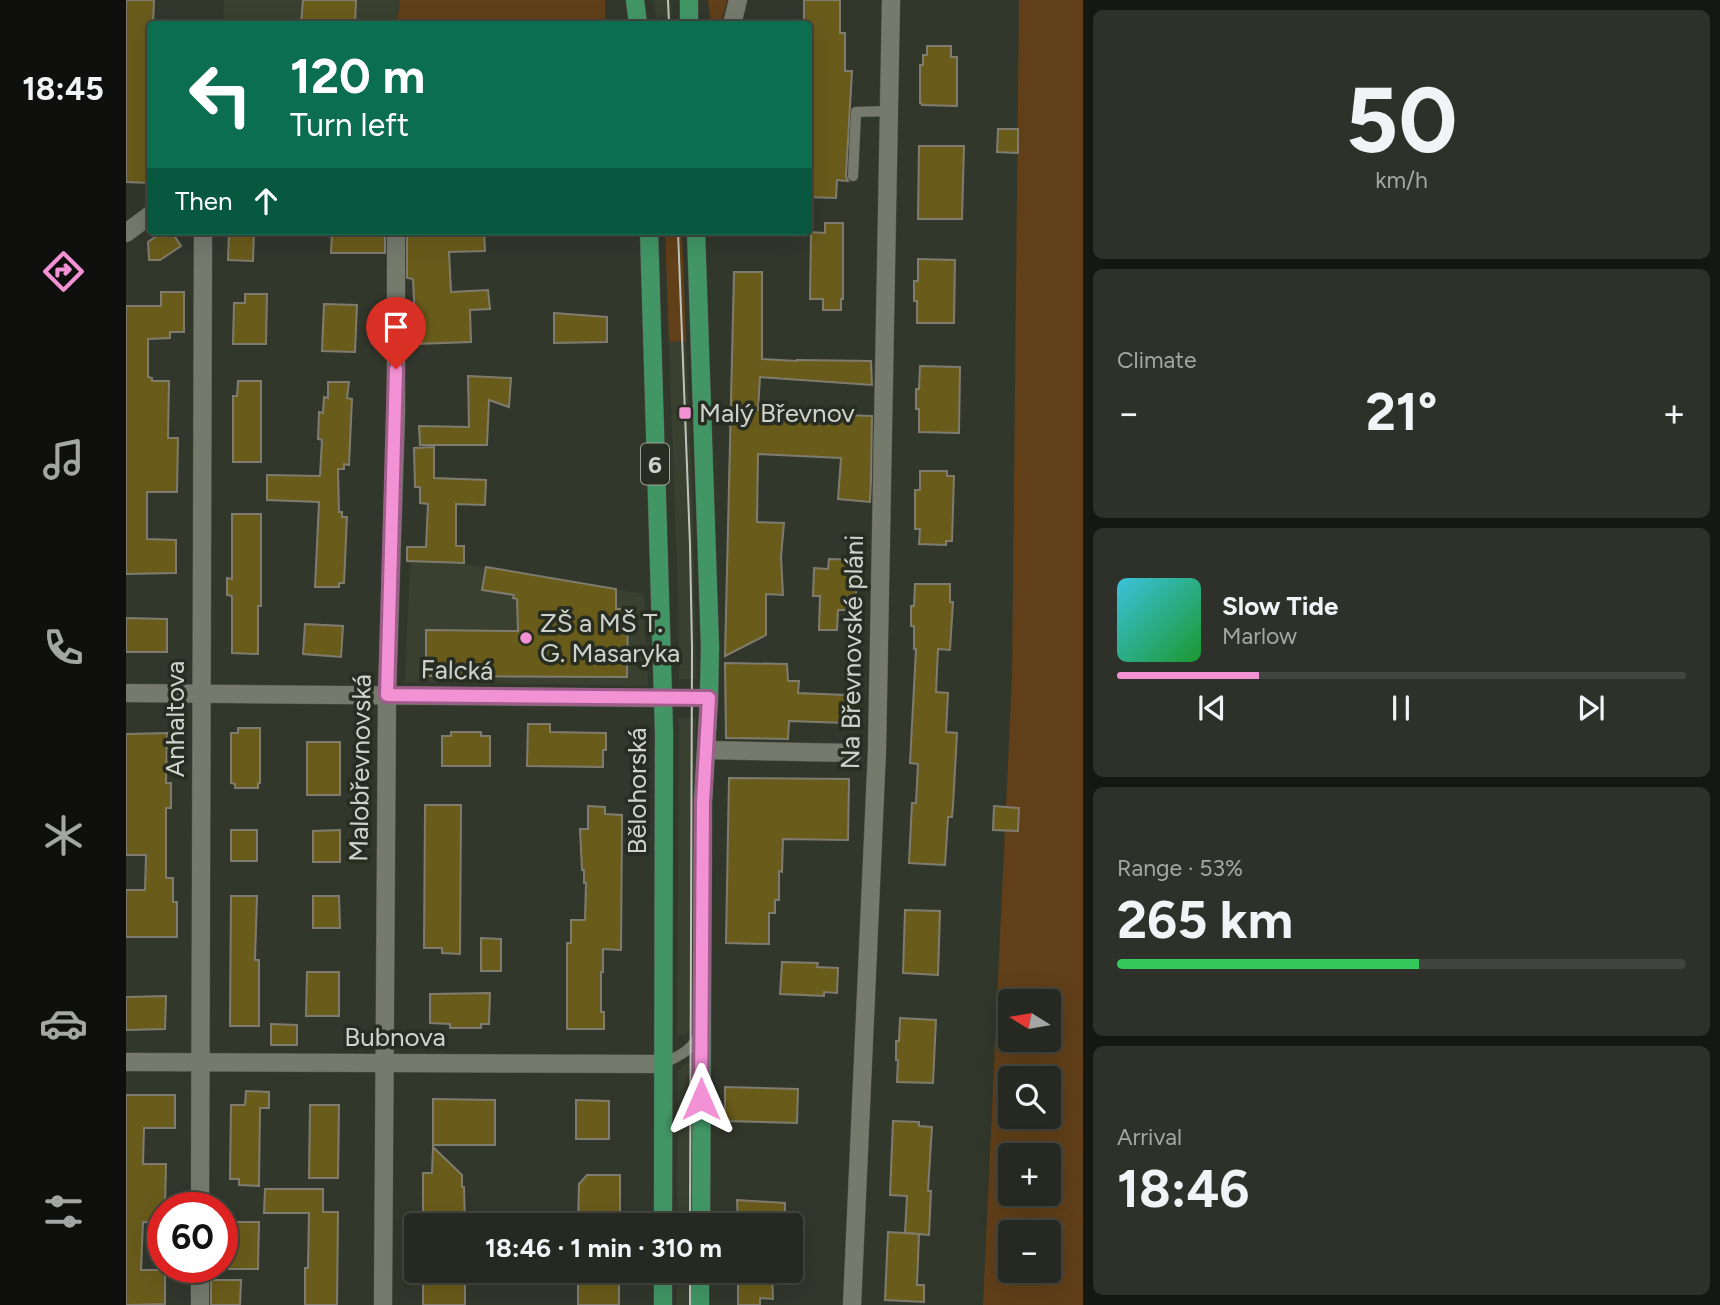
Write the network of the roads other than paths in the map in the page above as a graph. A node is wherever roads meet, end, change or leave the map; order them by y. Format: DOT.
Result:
graph roads {
  1 [pos="635,0"];
  2 [pos="689,0"];
  3 [pos="738,0"];
  4 [pos="891,0"];
  5 [pos="638,21"];
  6 [pos="689,21"];
  7 [pos="733,21"];
  8 [pos="889,111"];
  9 [pos="853,176"];
  10 [pos="147,217"];
  11 [pos="126,233"];
  12 [pos="203,235"];
  13 [pos="396,235"];
  14 [pos="649,235"];
  15 [pos="696,235"];
  16 [pos="126,693"];
  17 [pos="201,694"];
  18 [pos="387,695"];
  19 [pos="662,698"];
  20 [pos="709,698"];
  21 [pos="706,750"];
  22 [pos="853,752"];
  23 [pos="702,1023"];
  24 [pos="126,1062"];
  25 [pos="200,1062"];
  26 [pos="384,1063"];
  27 [pos="663,1065"];
  28 [pos="200,1192"];
  29 [pos="663,1213"];
  30 [pos="701,1213"];
  31 [pos="200,1283"];
  32 [pos="663,1283"];
  33 [pos="700,1283"];
  34 [pos="200,1305"];
  35 [pos="383,1305"];
  36 [pos="663,1305"];
  37 [pos="700,1305"];
  38 [pos="852,1305"];
  1 -- 5 [label="main road"];
  2 -- 6 [label="main road"];
  3 -- 7 [label="street"];
  4 -- 8 [label="street, Na Břevnovské pláni"];
  8 -- 9 [label="lane"];
  8 -- 38 [label="street, Na Břevnovské pláni"];
  10 -- 11 [label="street"];
  12 -- 17 [label="street, Anhaltova"];
  13 -- 18 [label="street, Malobřevnovská"];
  14 -- 19 [label="main road, Bělohorská / 6"];
  15 -- 20 [label="main road, 6"];
  16 -- 17 [label="street, Falcká"];
  17 -- 18 [label="street, Falcká"];
  17 -- 25 [label="street, Anhaltova"];
  18 -- 19 [label="street, Falcká"];
  18 -- 26 [label="street, Malobřevnovská"];
  19 -- 20 [label="lane"];
  19 -- 27 [label="main road, Bělohorská / 6"];
  20 -- 21 [label="main road, 6"];
  21 -- 22 [label="street"];
  21 -- 23 [label="main road, 6"];
  23 -- 27 [label="lane"];
  23 -- 30 [label="main road, 6"];
  24 -- 25 [label="street, Bubnova"];
  25 -- 26 [label="street, Bubnova"];
  25 -- 28 [label="street, Anhaltova"];
  26 -- 27 [label="street, Bubnova"];
  26 -- 35 [label="street, Malobřevnovská"];
  27 -- 29 [label="main road, Bělohorská / 6"];
  31 -- 34 [label="street"];
  32 -- 36 [label="main road"];
  33 -- 37 [label="main road"];
}
